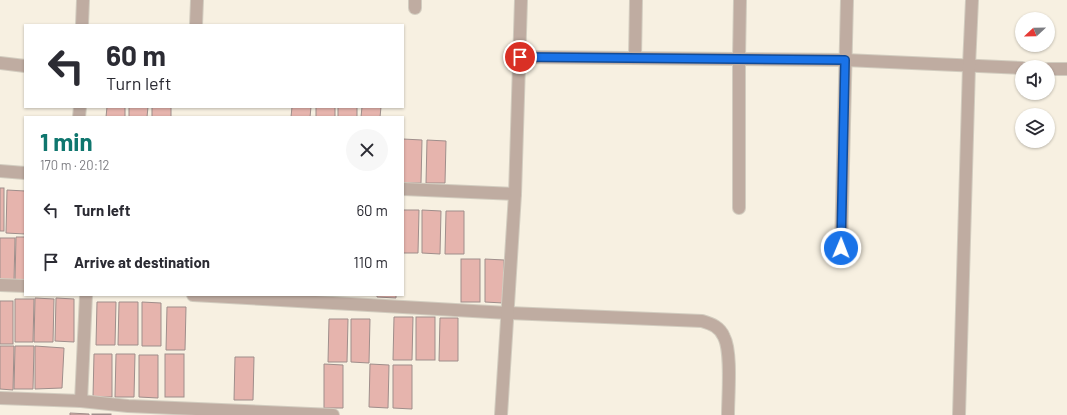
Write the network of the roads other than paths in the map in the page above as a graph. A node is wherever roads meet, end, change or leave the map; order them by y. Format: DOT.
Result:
graph roads {
  1 [pos="83,0"];
  2 [pos="197,0"];
  3 [pos="521,0"];
  4 [pos="636,0"];
  5 [pos="740,0"];
  6 [pos="847,0"];
  7 [pos="972,0"];
  8 [pos="82,24"];
  9 [pos="196,24"];
  10 [pos="520,57"];
  11 [pos="635,58"];
  12 [pos="739,59"];
  13 [pos="845,60"];
  14 [pos="0,63"];
  15 [pos="24,66"];
  16 [pos="969,66"];
  17 [pos="1015,68"];
  18 [pos="1055,68"];
  19 [pos="1067,69"];
  20 [pos="0,171"];
  21 [pos="24,173"];
  22 [pos="404,189"];
  23 [pos="515,194"];
  24 [pos="739,208"];
  25 [pos="841,248"];
  26 [pos="0,285"];
  27 [pos="24,286"];
  28 [pos="86,296"];
  29 [pos="210,296"];
  30 [pos="508,313"];
  31 [pos="0,398"];
  32 [pos="81,401"];
  33 [pos="333,415"];
  34 [pos="501,415"];
  35 [pos="728,415"];
  36 [pos="959,415"];
  1 -- 8 [label="street"];
  2 -- 9 [label="street"];
  3 -- 10 [label="street"];
  4 -- 11 [label="street"];
  5 -- 12 [label="street"];
  6 -- 13 [label="street"];
  7 -- 16 [label="street"];
  10 -- 11 [label="street"];
  10 -- 23 [label="street"];
  11 -- 12 [label="street"];
  12 -- 13 [label="street"];
  12 -- 24 [label="street"];
  13 -- 16 [label="street"];
  13 -- 25 [label="street"];
  14 -- 15 [label="street"];
  16 -- 17 [label="street"];
  16 -- 36 [label="street"];
  18 -- 19 [label="street"];
  20 -- 21 [label="street"];
  22 -- 23 [label="street"];
  23 -- 30 [label="street"];
  26 -- 27 [label="street"];
  28 -- 32 [label="street"];
  29 -- 30 [label="street"];
  30 -- 34 [label="street"];
  30 -- 35 [label="street"];
  31 -- 32 [label="street"];
  32 -- 33 [label="street"];
}
